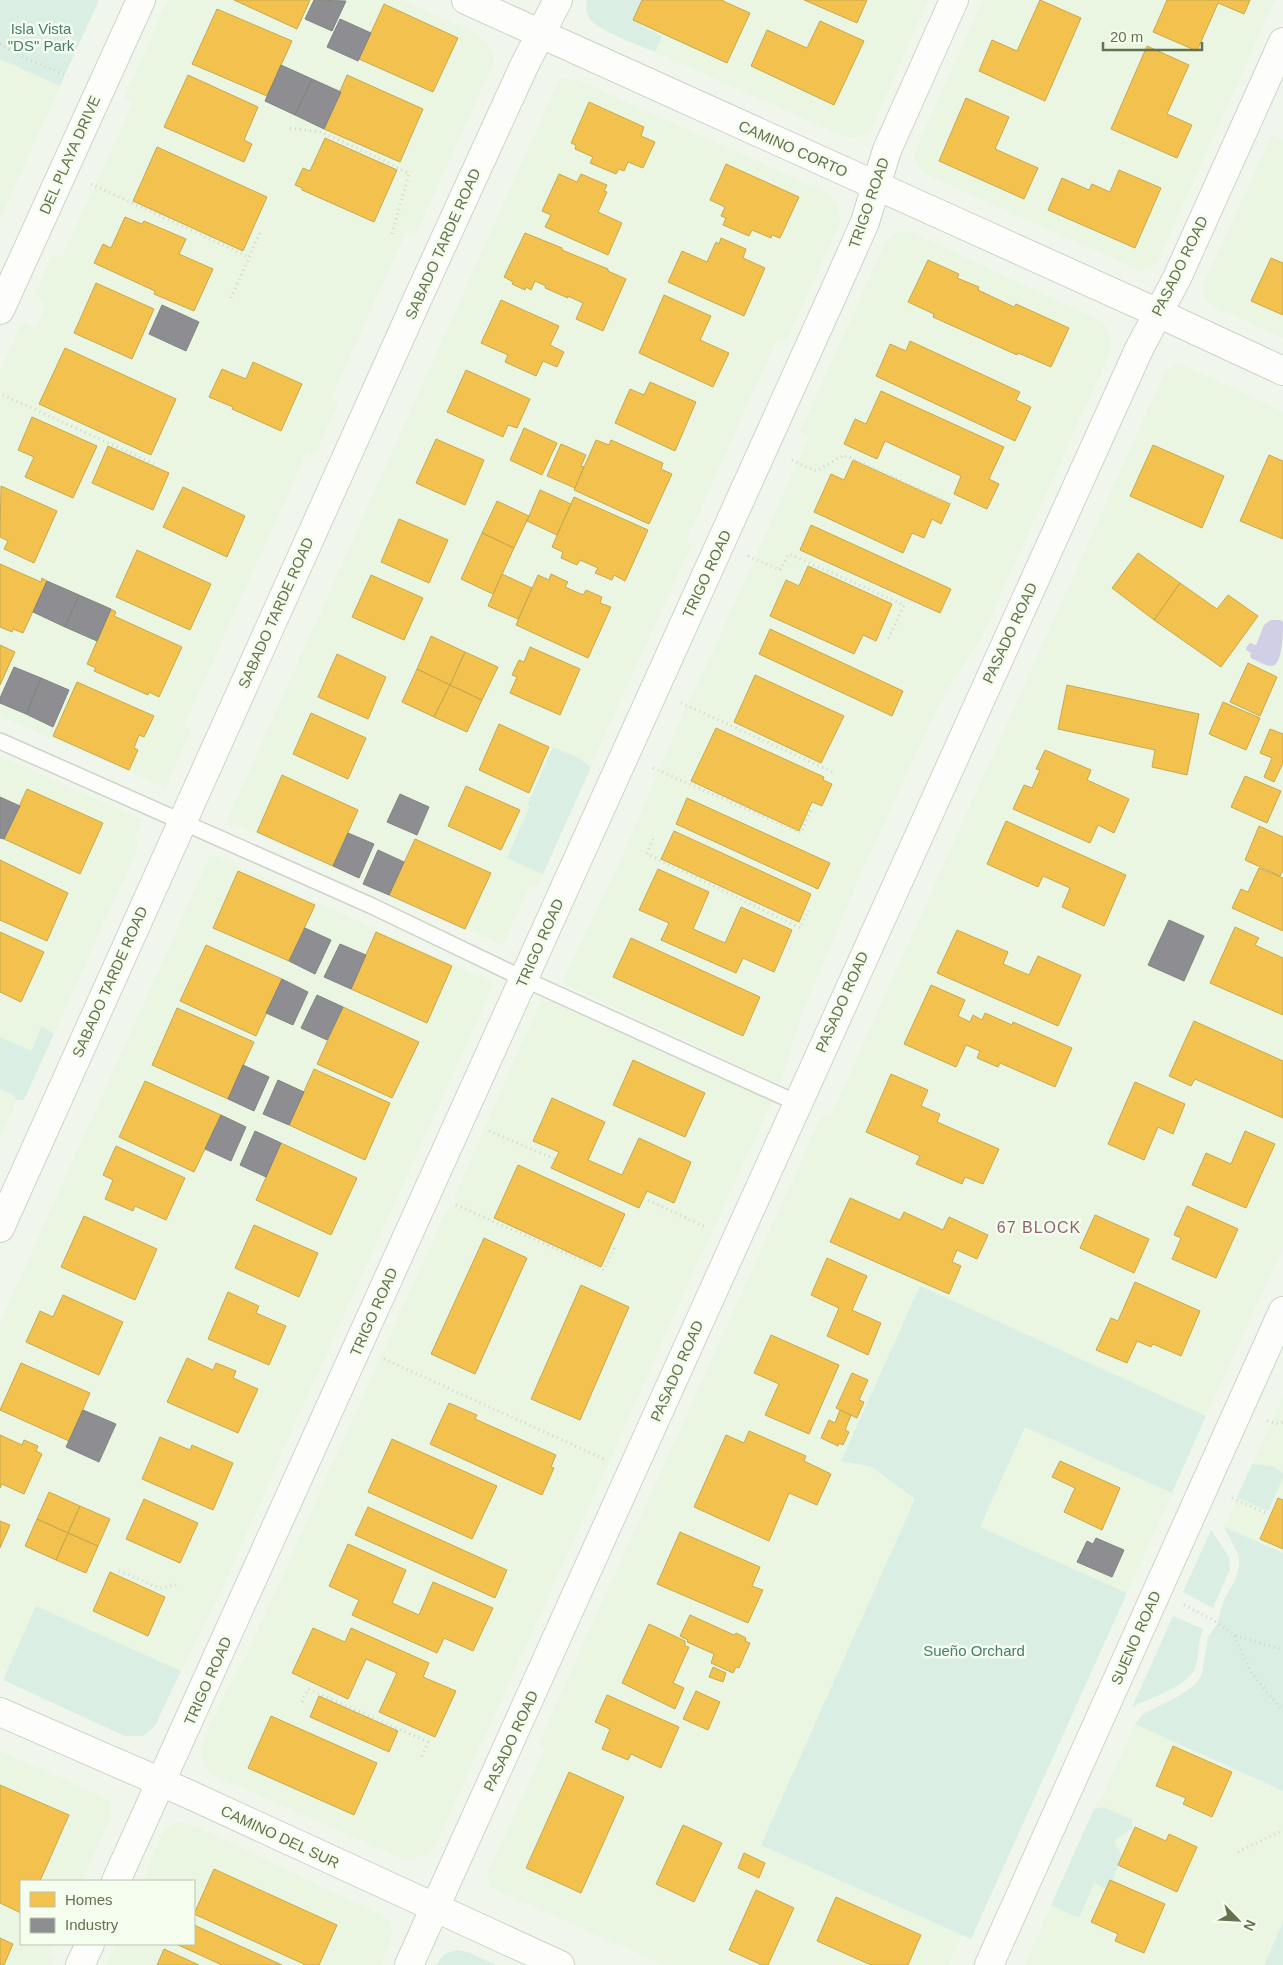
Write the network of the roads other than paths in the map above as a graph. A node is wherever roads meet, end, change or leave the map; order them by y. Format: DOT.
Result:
graph roads {
  1 [pos="141,0"];
  2 [pos="466,0"];
  3 [pos="558,0"];
  4 [pos="954,0"];
  5 [pos="541,34"];
  6 [pos="1283,42"];
  7 [pos="876,186"];
  8 [pos="0,310"];
  9 [pos="1158,312"];
  10 [pos="1283,372"];
  11 [pos="0,741"];
  12 [pos="182,823"];
  13 [pos="524,979"];
  14 [pos="797,1102"];
  15 [pos="0,1228"];
  16 [pos="1283,1311"];
  17 [pos="0,1712"];
  18 [pos="162,1782"];
  19 [pos="116,1880"];
  20 [pos="435,1908"];
  21 [pos="90,1945"];
  22 [pos="80,1965"];
  23 [pos="409,1965"];
  24 [pos="560,1965"];
  25 [pos="989,1965"];
  1 -- 8 [label="street, DEL PLAYA DRIVE"];
  2 -- 5 [label="street, CAMINO CORTO"];
  3 -- 5 [label="street, SABADO TARDE ROAD"];
  4 -- 7 [label="street, TRIGO ROAD"];
  5 -- 7 [label="street, CAMINO CORTO"];
  5 -- 12 [label="street, SABADO TARDE ROAD"];
  6 -- 9 [label="street, PASADO ROAD"];
  7 -- 9 [label="street, CAMINO CORTO"];
  7 -- 13 [label="street, TRIGO ROAD"];
  9 -- 10 [label="street, CAMINO CORTO"];
  9 -- 14 [label="street, PASADO ROAD"];
  11 -- 12 [label="lane"];
  12 -- 13 [label="lane"];
  12 -- 15 [label="street, SABADO TARDE ROAD"];
  13 -- 14 [label="lane"];
  13 -- 18 [label="street, TRIGO ROAD"];
  14 -- 20 [label="street, PASADO ROAD"];
  16 -- 25 [label="street, SUENO ROAD"];
  17 -- 18 [label="street, CAMINO DEL SUR"];
  18 -- 19 [label="street, TRIGO ROAD"];
  18 -- 20 [label="street, CAMINO DEL SUR"];
  20 -- 23 [label="street, PASADO ROAD"];
  20 -- 24 [label="street, CAMINO DEL SUR"];
  21 -- 22 [label="street"];
}
